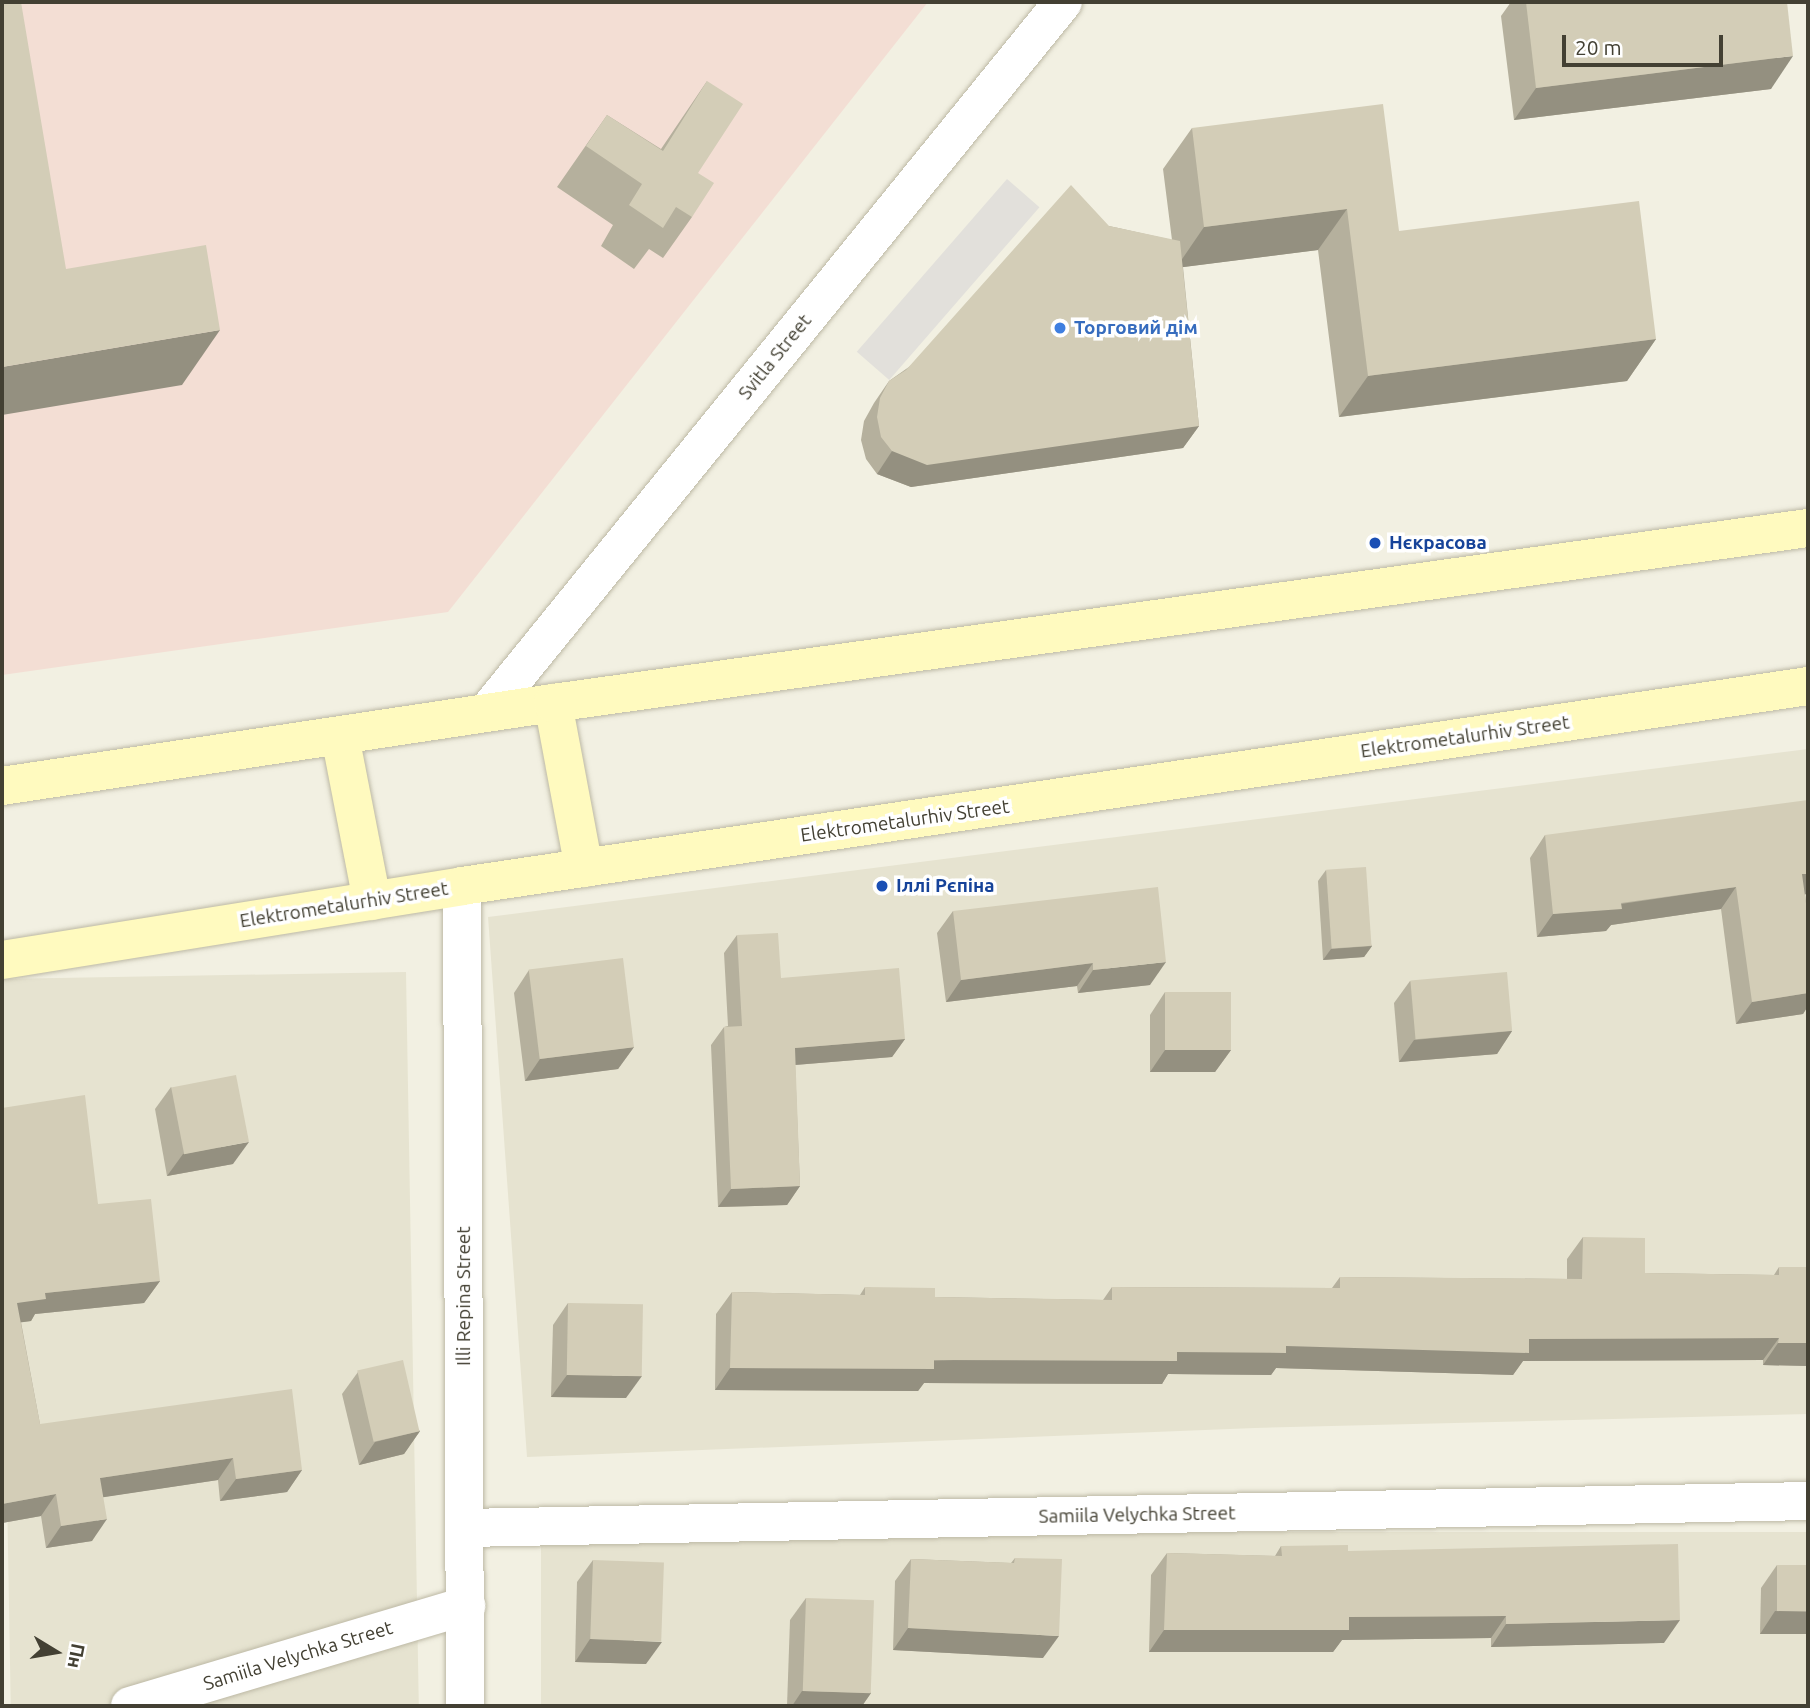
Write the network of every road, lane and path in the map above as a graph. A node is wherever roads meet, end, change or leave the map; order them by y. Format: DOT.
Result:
graph roads {
  1 [pos="1062,2"];
  2 [pos="1808,528"];
  3 [pos="1808,686"];
  4 [pos="553,703"];
  5 [pos="487,712"];
  6 [pos="340,736"];
  7 [pos="2,786"];
  8 [pos="584,869"];
  9 [pos="462,886"];
  10 [pos="372,901"];
  11 [pos="2,960"];
  12 [pos="1808,1501"];
  13 [pos="465,1528"];
  14 [pos="467,1606"];
  15 [pos="130,1706"];
  16 [pos="465,1706"];
  1 -- 5 [label="street, Svitla Street"];
  2 -- 4 [label="main road"];
  3 -- 8 [label="main road, Elektrometalurhiv Street"];
  4 -- 5 [label="main road"];
  4 -- 8 [label="main road"];
  5 -- 6 [label="main road"];
  6 -- 7 [label="main road"];
  6 -- 10 [label="main road"];
  8 -- 9 [label="main road, Elektrometalurhiv Street"];
  9 -- 10 [label="main road, Elektrometalurhiv Street"];
  9 -- 13 [label="street, Illi Repina Street"];
  10 -- 11 [label="main road, Elektrometalurhiv Street"];
  12 -- 13 [label="street, Samiila Velychka Street"];
  13 -- 14 [label="street, Illi Repina Street"];
  14 -- 15 [label="street, Samiila Velychka Street"];
  14 -- 16 [label="street, Illi Repina Street"];
}
